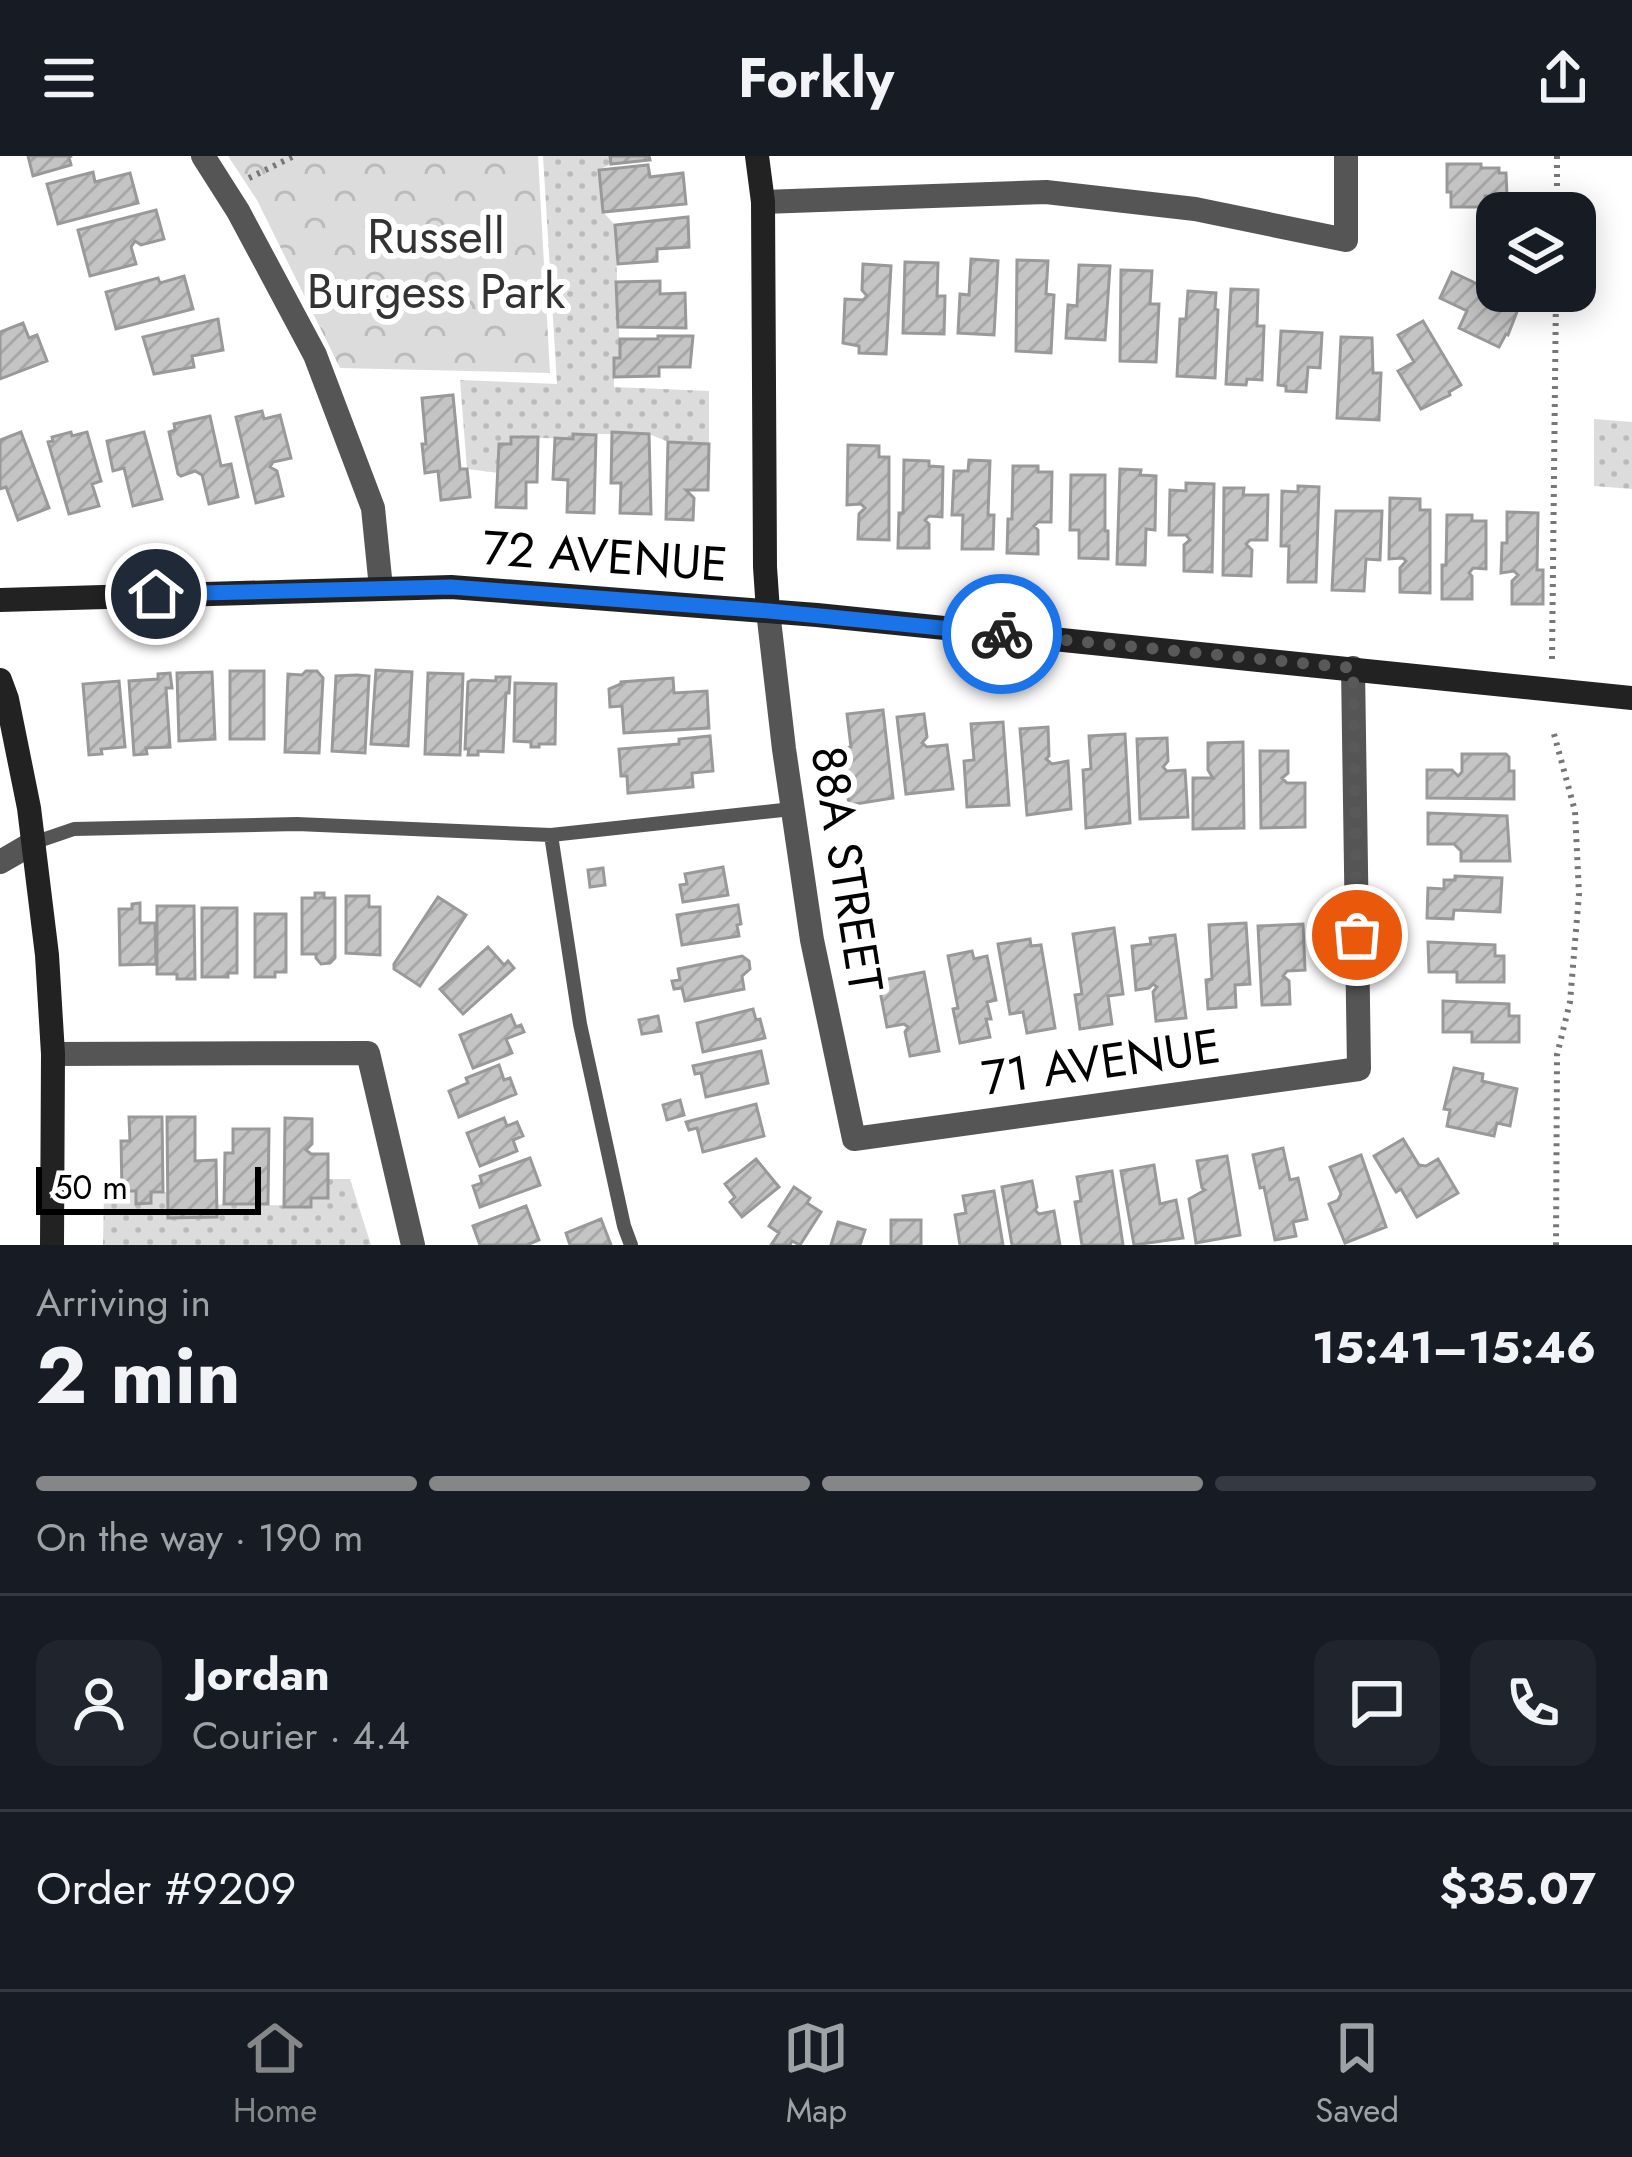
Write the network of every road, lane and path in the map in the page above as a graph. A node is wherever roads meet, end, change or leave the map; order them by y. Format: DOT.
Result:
graph roads {
  1 [pos="203,156"];
  2 [pos="294,156"];
  3 [pos="757,156"];
  4 [pos="1346,156"];
  5 [pos="1557,156"];
  6 [pos="225,190"];
  7 [pos="1557,192"];
  8 [pos="763,202"];
  9 [pos="1556,312"];
  10 [pos="381,588"];
  11 [pos="0,600"];
  12 [pos="769,611"];
  13 [pos="1552,658"];
  14 [pos="1353,668"];
  15 [pos="0,680"];
  16 [pos="1632,698"];
  17 [pos="1554,734"];
  18 [pos="792,809"];
  19 [pos="550,835"];
  20 [pos="33,843"];
  21 [pos="0,862"];
  22 [pos="53,1054"];
  23 [pos="854,1139"];
  24 [pos="52,1245"];
  25 [pos="413,1245"];
  26 [pos="631,1245"];
  27 [pos="1556,1245"];
  1 -- 6 [label="street"];
  2 -- 6 [label="path"];
  3 -- 8 [label="street"];
  4 -- 8 [label="street"];
  5 -- 7 [label="path"];
  6 -- 10 [label="street"];
  8 -- 12 [label="street"];
  9 -- 13 [label="path"];
  10 -- 11 [label="street, 72 AVENUE"];
  10 -- 12 [label="street, 72 AVENUE"];
  12 -- 14 [label="street, 72 AVENUE"];
  12 -- 18 [label="street, 88A STREET"];
  14 -- 16 [label="street, 72 AVENUE"];
  14 -- 23 [label="street, 71 AVENUE"];
  15 -- 20 [label="street"];
  17 -- 27 [label="path"];
  18 -- 19 [label="lane"];
  18 -- 23 [label="street, 88A STREET"];
  19 -- 20 [label="lane"];
  19 -- 26 [label="lane"];
  20 -- 21 [label="street"];
  20 -- 22 [label="street"];
  22 -- 24 [label="street"];
  22 -- 25 [label="street"];
}
